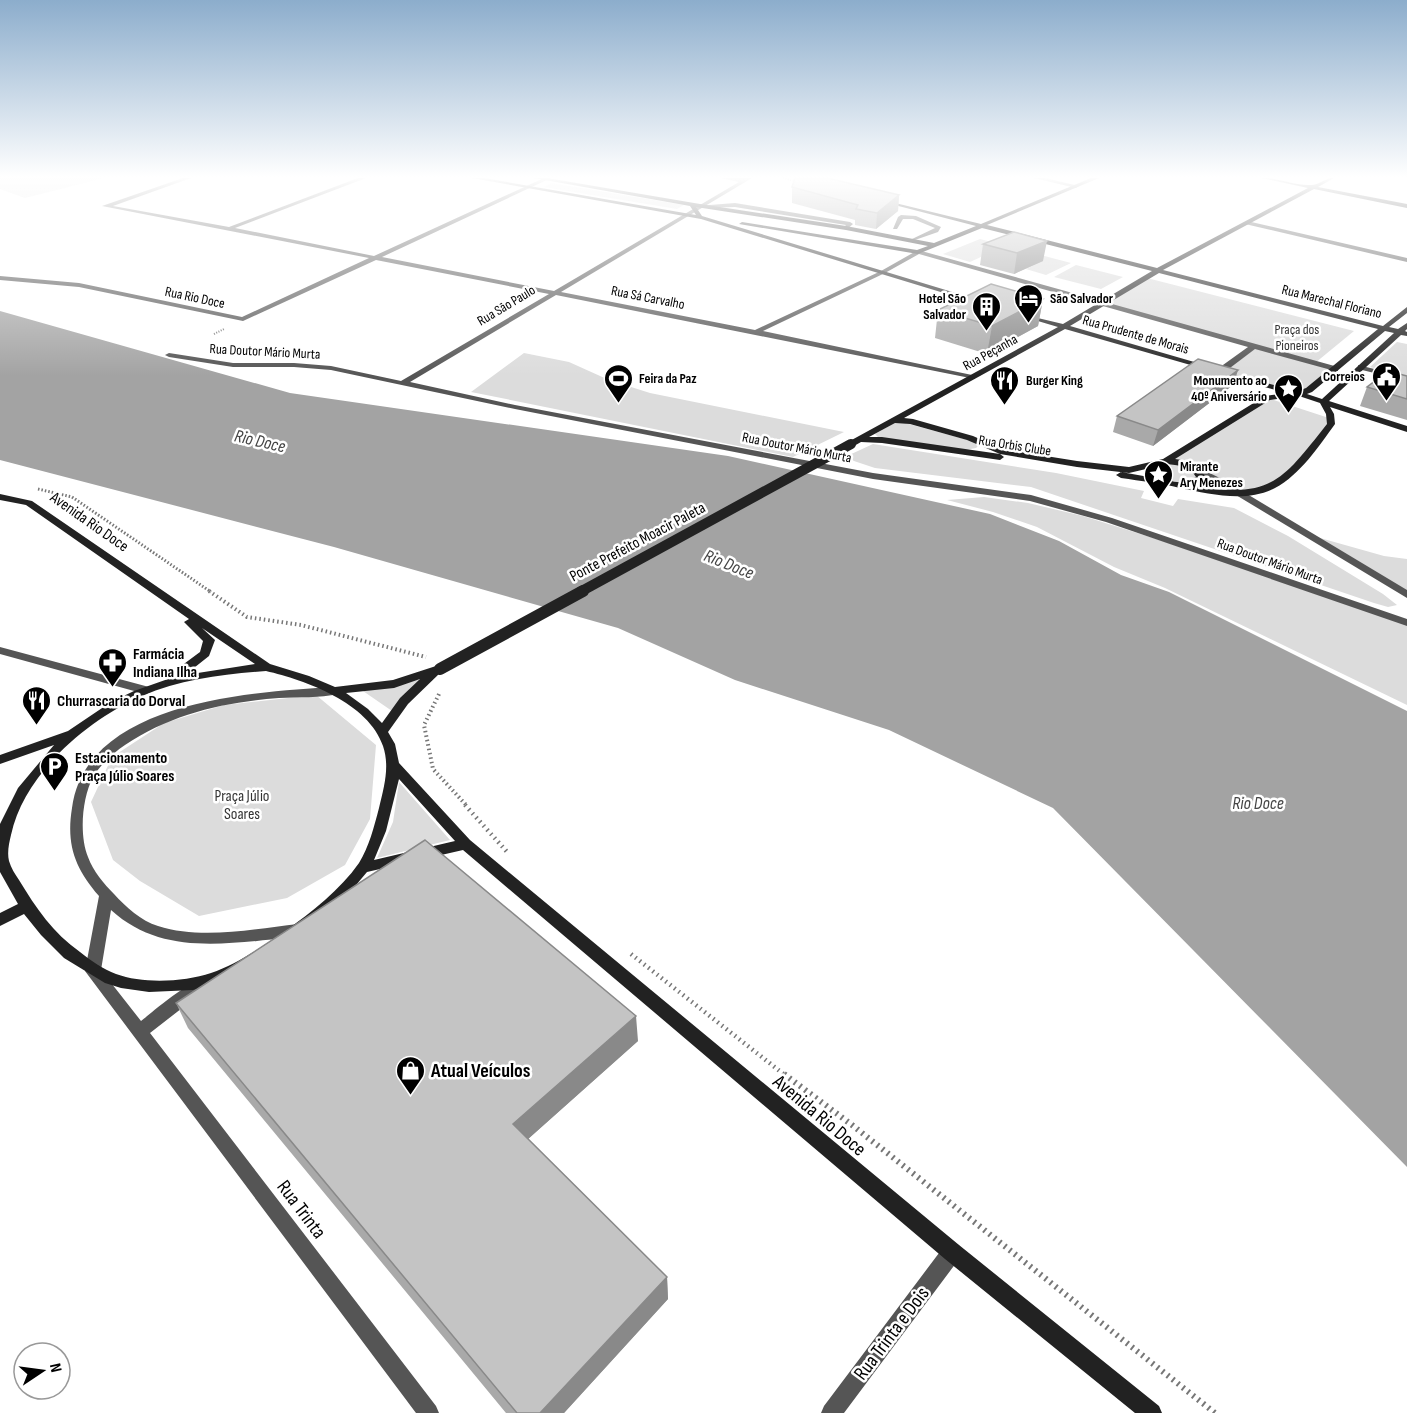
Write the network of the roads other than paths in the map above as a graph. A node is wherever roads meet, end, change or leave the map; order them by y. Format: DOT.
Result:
graph roads {
  1 [pos="309,244"];
  2 [pos="405,244"];
  3 [pos="636,244"];
  4 [pos="787,244"];
  5 [pos="796,244"];
  6 [pos="869,244"];
  7 [pos="929,244"];
  8 [pos="1045,244"];
  9 [pos="1208,244"];
  10 [pos="1338,244"];
  11 [pos="933,245"];
  12 [pos="807,250"];
  13 [pos="918,252"];
  14 [pos="374,258"];
  15 [pos="1407,260"];
  16 [pos="883,272"];
  17 [pos="1155,272"];
  18 [pos="0,278"];
  19 [pos="554,293"];
  20 [pos="984,303"];
  21 [pos="1100,304"];
  22 [pos="1407,309"];
  23 [pos="1018,313"];
  24 [pos="1407,325"];
  25 [pos="1064,327"];
  26 [pos="1382,330"];
  27 [pos="758,331"];
  28 [pos="1396,334"];
  29 [pos="1407,337"];
  30 [pos="1254,346"];
  31 [pos="169,355"];
  32 [pos="1361,367"];
  33 [pos="1335,369"];
  34 [pos="1219,372"];
  35 [pos="972,377"];
  36 [pos="1407,379"];
  37 [pos="401,384"];
  38 [pos="1299,394"];
  39 [pos="1323,402"];
  40 [pos="908,418"];
  41 [pos="1407,429"];
  42 [pos="873,433"];
  43 [pos="970,438"];
  44 [pos="882,440"];
  45 [pos="854,442"];
  46 [pos="966,451"];
  47 [pos="1166,461"];
  48 [pos="1152,464"];
  49 [pos="1197,470"];
  50 [pos="1171,484"];
  51 [pos="1259,492"];
  52 [pos="1242,495"];
  53 [pos="0,497"];
  54 [pos="1264,509"];
  55 [pos="153,589"];
  56 [pos="1407,594"];
  57 [pos="1407,623"];
  58 [pos="0,650"];
  59 [pos="443,667"];
  60 [pos="266,668"];
  61 [pos="170,681"];
  62 [pos="145,690"];
  63 [pos="334,692"];
  64 [pos="383,730"];
  65 [pos="74,732"];
  66 [pos="0,760"];
  67 [pos="393,764"];
  68 [pos="0,831"];
  69 [pos="465,844"];
  70 [pos="363,868"];
  71 [pos="106,896"];
  72 [pos="26,906"];
  73 [pos="0,920"];
  74 [pos="298,930"];
  75 [pos="93,971"];
  76 [pos="216,978"];
  77 [pos="139,1032"];
  78 [pos="952,1252"];
  79 [pos="429,1413"];
  80 [pos="831,1413"];
  81 [pos="1152,1413"];
  1 -- 14 [label="street, Rua Sá Carvalho"];
  2 -- 14 [label="street"];
  3 -- 19 [label="street, Rua São Paulo"];
  4 -- 12 [label="street"];
  5 -- 12 [label="street"];
  6 -- 13 [label="street"];
  7 -- 11 [label="street"];
  8 -- 17 [label="street, Rua Marechal Floriano"];
  9 -- 17 [label="street, Rua Peçanha"];
  10 -- 15 [label="street"];
  11 -- 13 [label="street"];
  12 -- 16 [label="street"];
  13 -- 16 [label="street"];
  13 -- 21 [label="street"];
  14 -- 18 [label="street, Rua Rio Doce"];
  14 -- 19 [label="street, Rua Sá Carvalho"];
  16 -- 20 [label="street"];
  16 -- 27 [label="street"];
  17 -- 21 [label="street, Rua Peçanha"];
  17 -- 26 [label="street, Rua Marechal Floriano"];
  19 -- 27 [label="street, Rua Sá Carvalho"];
  19 -- 37 [label="street, Rua São Paulo"];
  21 -- 25 [label="street, Rua Peçanha"];
  21 -- 30 [label="street"];
  22 -- 26 [label="street"];
  23 -- 25 [label="street, Rua Prudente de Morais"];
  24 -- 28 [label="street"];
  25 -- 34 [label="street, Rua Prudente de Morais"];
  25 -- 35 [label="street, Rua Peçanha"];
  26 -- 28 [label="street, Rua Marechal Floriano"];
  26 -- 33 [label="street"];
  27 -- 35 [label="street, Rua Sá Carvalho"];
  28 -- 29 [label="street, Rua Marechal Floriano"];
  28 -- 32 [label="street"];
  30 -- 33 [label="street"];
  30 -- 34 [label="street"];
  31 -- 37 [label="street, Rua Doutor Mário Murta"];
  32 -- 36 [label="street"];
  32 -- 39 [label="street"];
  33 -- 38 [label="street"];
  34 -- 38 [label="street, Rua Prudente de Morais"];
  35 -- 40 [label="street, Rua Peçanha"];
  37 -- 57 [label="street, Rua Doutor Mário Murta"];
  38 -- 39 [label="street, Rua Prudente de Morais"];
  38 -- 47 [label="street"];
  39 -- 41 [label="street, Rua Prudente de Morais"];
  39 -- 51 [label="street"];
  40 -- 42 [label="street, Rua Peçanha"];
  40 -- 43 [label="street, Rua Orbis Clube"];
  42 -- 44 [label="street"];
  42 -- 45 [label="street, Rua Peçanha"];
  43 -- 46 [label="street"];
  43 -- 48 [label="street, Rua Orbis Clube"];
  44 -- 45 [label="street, Rua Orbis Clube"];
  44 -- 46 [label="street, Rua Orbis Clube"];
  45 -- 59 [label="street, Ponte Prefeito Moacir Paleta, bridge"];
  46 -- 50 [label="street, Rua Orbis Clube"];
  47 -- 48 [label="street, Rua Orbis Clube"];
  47 -- 49 [label="street"];
  48 -- 50 [label="street"];
  49 -- 50 [label="street"];
  49 -- 52 [label="street, Rua Doutor Mário Murta"];
  50 -- 52 [label="street, Rua Orbis Clube"];
  51 -- 52 [label="street, Rua Orbis Clube"];
  51 -- 54 [label="street"];
  52 -- 54 [label="street, Rua Doutor Mário Murta"];
  53 -- 55 [label="street, Avenida Rio Doce"];
  54 -- 56 [label="street, Rua Doutor Mário Murta"];
  55 -- 60 [label="street, Avenida Rio Doce"];
  55 -- 61 [label="street, Avenida Rio Doce"];
  58 -- 62 [label="street"];
  59 -- 63 [label="street, Ponte Prefeito Moacir Paleta"];
  59 -- 64 [label="street, Ponte Prefeito Moacir Paleta"];
  60 -- 61 [label="street"];
  60 -- 63 [label="street"];
  61 -- 62 [label="street"];
  62 -- 65 [label="street"];
  63 -- 64 [label="street"];
  63 -- 71 [label="street"];
  64 -- 67 [label="street"];
  65 -- 66 [label="street"];
  65 -- 68 [label="street"];
  67 -- 69 [label="street, Avenida Rio Doce"];
  67 -- 70 [label="street"];
  68 -- 72 [label="street"];
  69 -- 70 [label="street"];
  69 -- 78 [label="street, Avenida Rio Doce"];
  70 -- 74 [label="street"];
  71 -- 74 [label="street"];
  71 -- 75 [label="street"];
  72 -- 73 [label="street"];
  72 -- 75 [label="street"];
  74 -- 76 [label="street"];
  75 -- 76 [label="street"];
  75 -- 77 [label="street, Rua Trinta"];
  76 -- 77 [label="street"];
  77 -- 79 [label="street, Rua Trinta"];
  78 -- 80 [label="street, Rua Trinta e Dois"];
  78 -- 81 [label="street, Avenida Rio Doce"];
}
